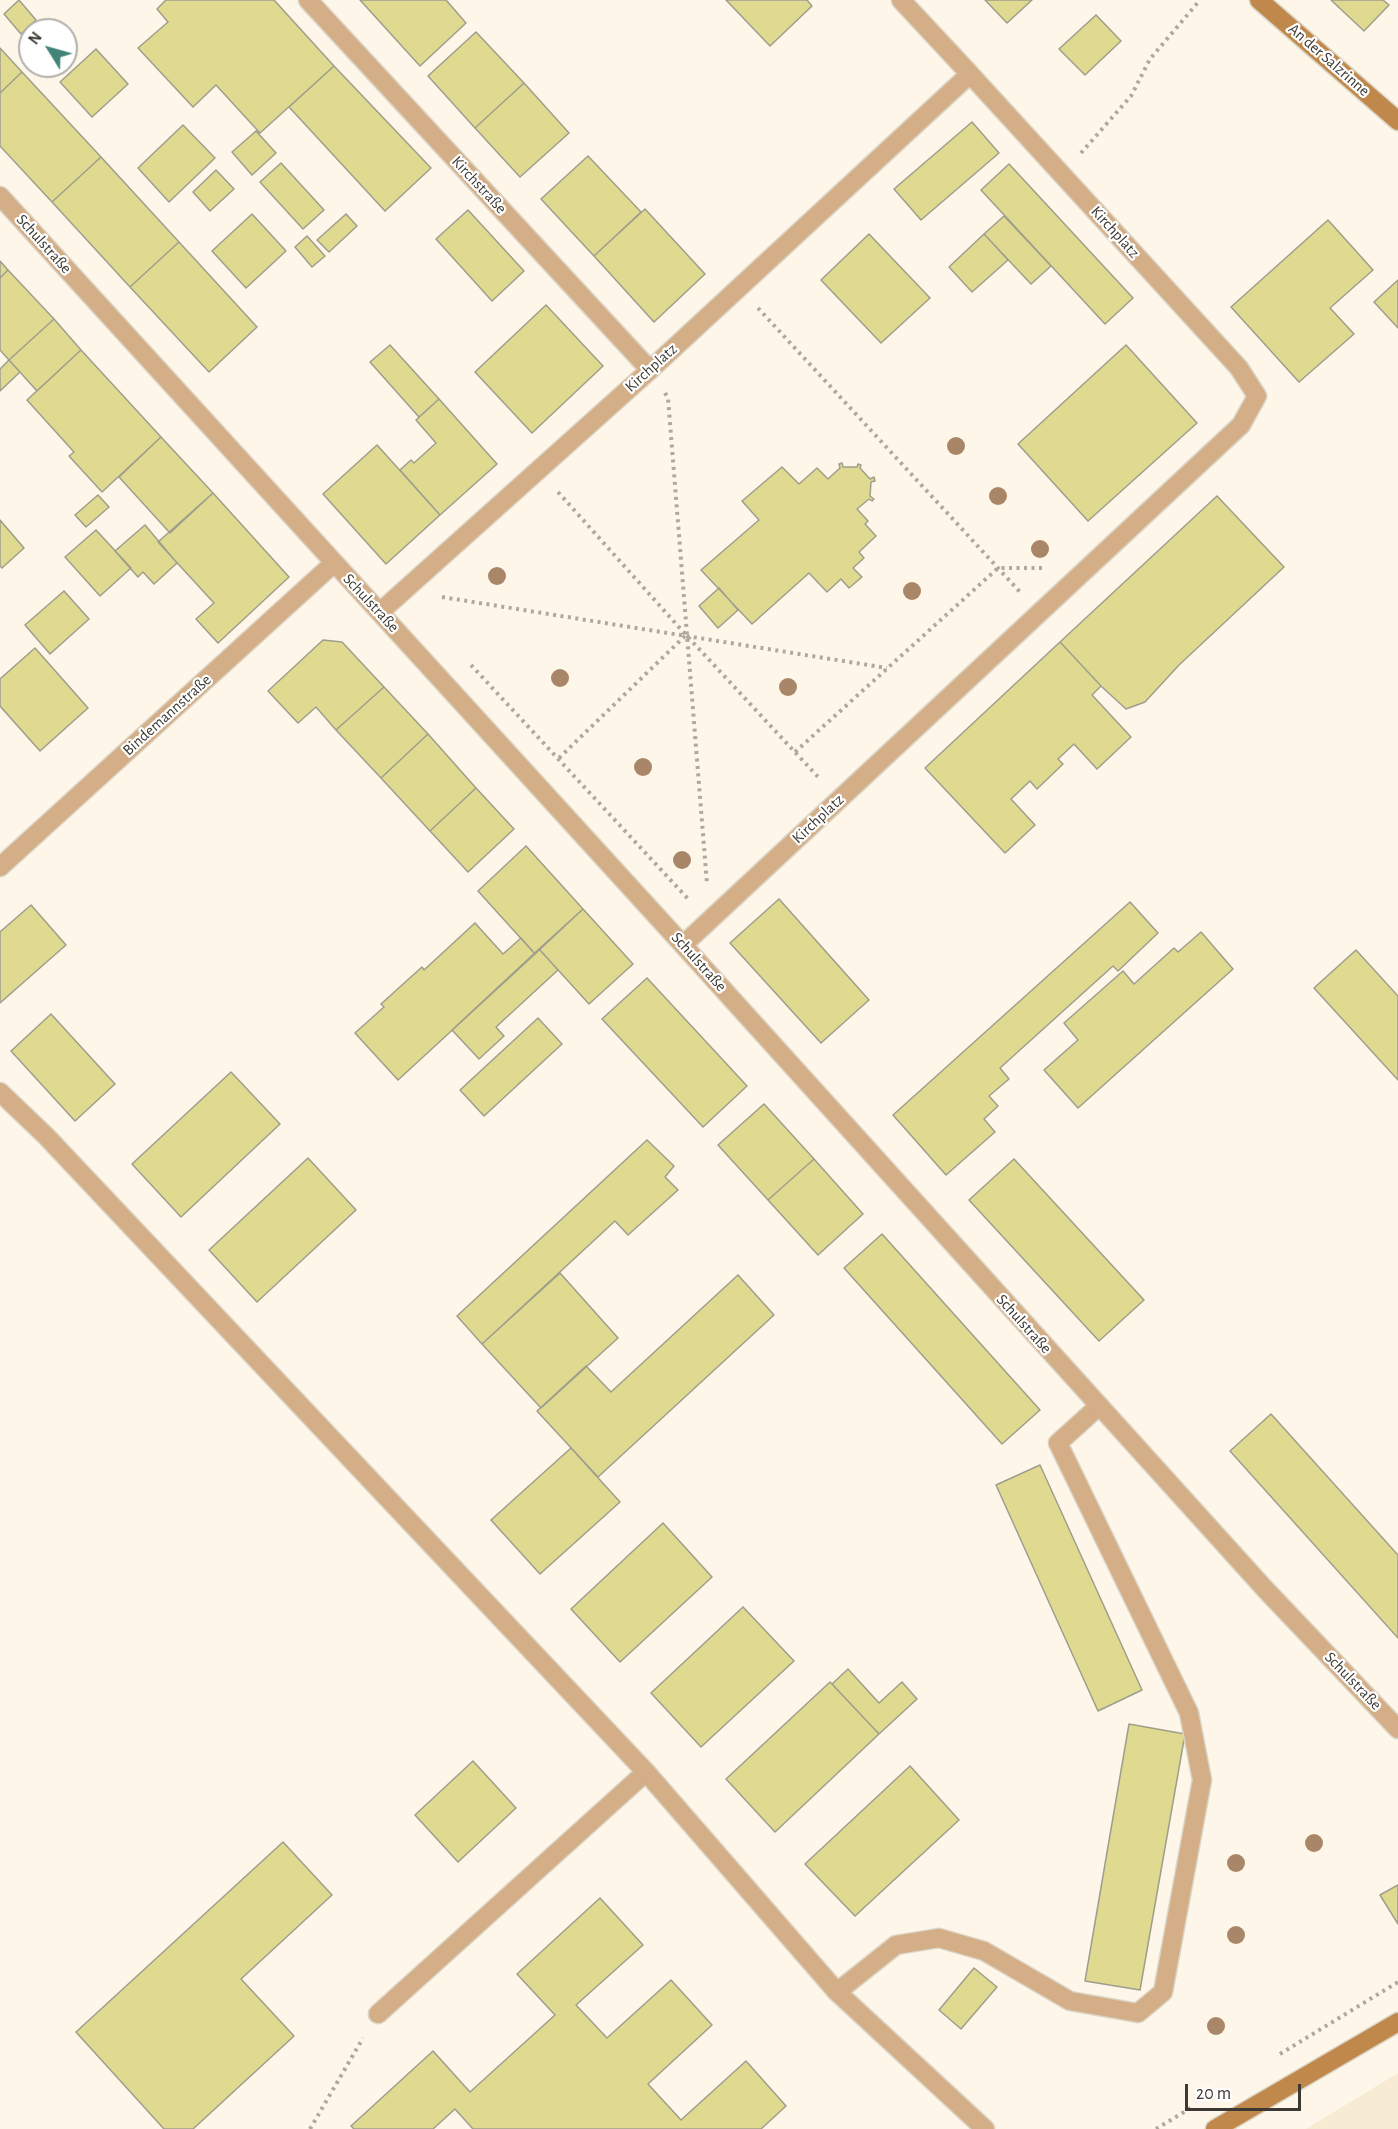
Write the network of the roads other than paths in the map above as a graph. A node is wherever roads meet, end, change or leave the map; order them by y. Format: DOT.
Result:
graph roads {
  1 [pos="308,0"];
  2 [pos="901,0"];
  3 [pos="1259,0"];
  4 [pos="970,74"];
  5 [pos="1398,121"];
  6 [pos="0,196"];
  7 [pos="650,370"];
  8 [pos="334,563"];
  9 [pos="380,612"];
  10 [pos="0,867"];
  11 [pos="683,945"];
  12 [pos="0,1092"];
  13 [pos="1099,1406"];
  14 [pos="1398,1729"];
  15 [pos="646,1772"];
  16 [pos="837,1992"];
  17 [pos="378,2014"];
  18 [pos="1398,2022"];
  19 [pos="985,2129"];
  20 [pos="1215,2129"];
  1 -- 7 [label="street, Kirchstraße"];
  2 -- 4 [label="street"];
  3 -- 5 [label="main road, An der Salzrinne"];
  4 -- 7 [label="street, Kirchplatz"];
  4 -- 11 [label="street, Kirchplatz"];
  6 -- 8 [label="street, Schulstraße"];
  7 -- 9 [label="street, Kirchplatz"];
  8 -- 9 [label="street, Schulstraße"];
  8 -- 10 [label="street, Bindemannstraße"];
  9 -- 11 [label="street, Schulstraße"];
  11 -- 13 [label="street, Schulstraße"];
  12 -- 15 [label="street"];
  13 -- 14 [label="street, Schulstraße"];
  13 -- 16 [label="street"];
  15 -- 16 [label="street"];
  15 -- 17 [label="street"];
  16 -- 19 [label="street"];
  18 -- 20 [label="main road"];
}
